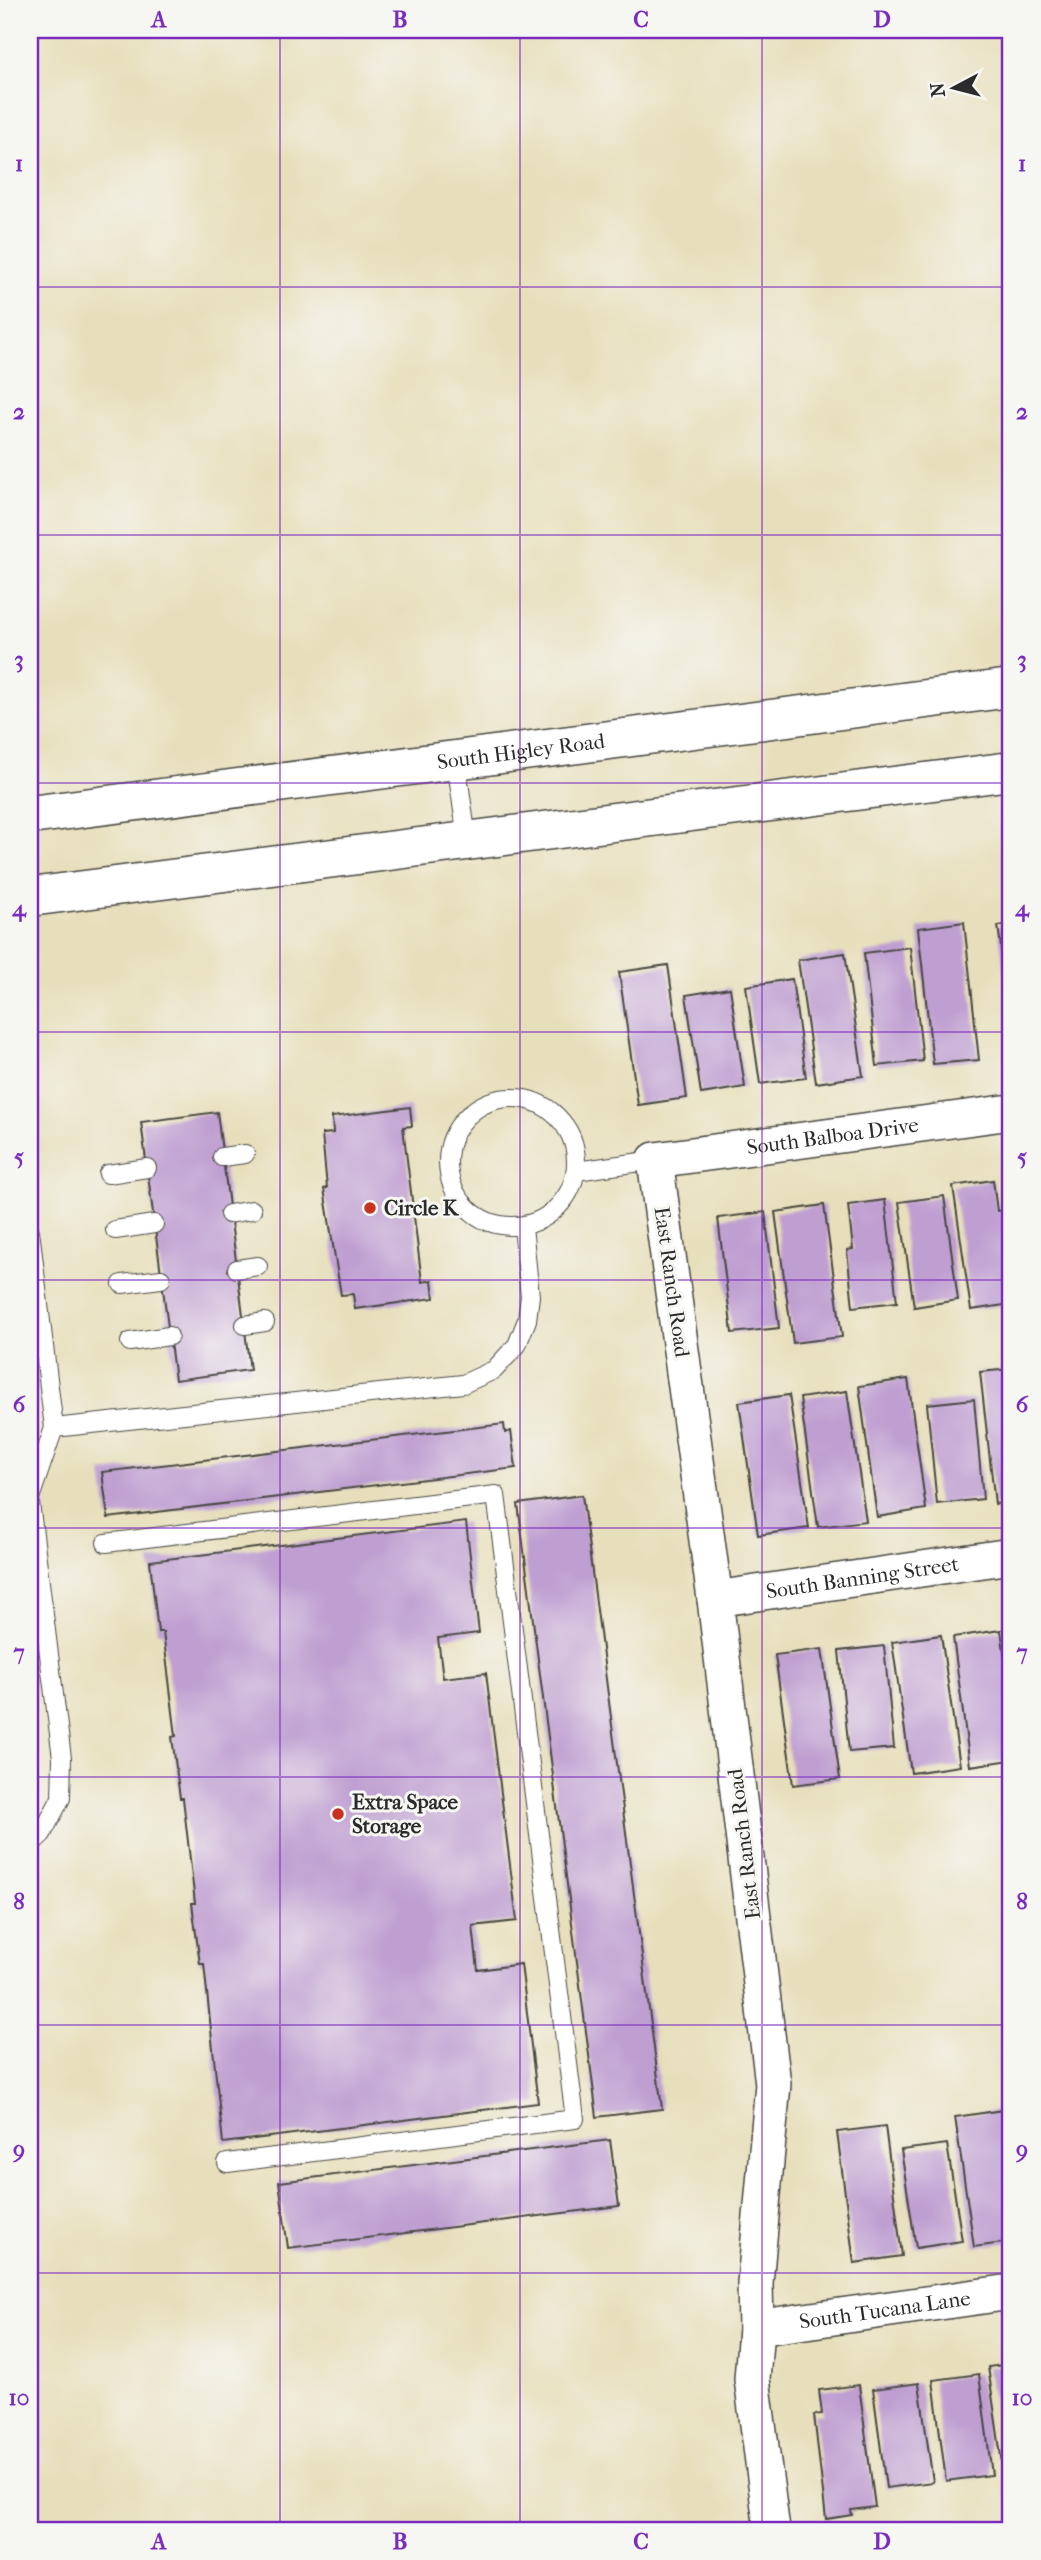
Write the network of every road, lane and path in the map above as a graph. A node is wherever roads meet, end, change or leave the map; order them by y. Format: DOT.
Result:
graph roads {
  1 [pos="1011,688"];
  2 [pos="456,761"];
  3 [pos="1011,771"];
  4 [pos="30,815"];
  5 [pos="467,839"];
  6 [pos="30,897"];
  7 [pos="1011,1112"];
  8 [pos="245,1154"];
  9 [pos="222,1157"];
  10 [pos="655,1160"];
  11 [pos="147,1168"];
  12 [pos="576,1171"];
  13 [pos="108,1174"];
  14 [pos="252,1210"];
  15 [pos="229,1214"];
  16 [pos="154,1224"];
  17 [pos="523,1226"];
  18 [pos="115,1230"];
  19 [pos="30,1231"];
  20 [pos="258,1266"];
  21 [pos="237,1269"];
  22 [pos="161,1279"];
  23 [pos="122,1284"];
  24 [pos="265,1322"];
  25 [pos="245,1325"];
  26 [pos="169,1336"];
  27 [pos="130,1342"];
  28 [pos="54,1428"];
  29 [pos="30,1500"];
  30 [pos="106,1544"];
  31 [pos="1011,1556"];
  32 [pos="715,1599"];
  33 [pos="30,1845"];
  34 [pos="227,2163"];
  35 [pos="1011,2292"];
  36 [pos="756,2328"];
  37 [pos="772,2530"];
  1 -- 2 [label="main road, South Higley Road"];
  2 -- 4 [label="main road, South Higley Road"];
  2 -- 5 [label="lane"];
  3 -- 5 [label="main road"];
  5 -- 6 [label="main road"];
  7 -- 10 [label="street, South Balboa Drive"];
  8 -- 9 [label="lane"];
  10 -- 12 [label="lane"];
  10 -- 32 [label="street, East Ranch Road"];
  11 -- 13 [label="lane"];
  12 -- 17 [label="lane"];
  12 -- 17 [label="lane"];
  14 -- 15 [label="lane"];
  16 -- 18 [label="lane"];
  17 -- 28 [label="lane"];
  19 -- 28 [label="lane"];
  20 -- 21 [label="lane"];
  22 -- 23 [label="lane"];
  24 -- 25 [label="lane"];
  26 -- 27 [label="lane"];
  28 -- 29 [label="lane"];
  29 -- 33 [label="lane"];
  30 -- 34 [label="lane"];
  31 -- 32 [label="street, South Banning Street"];
  32 -- 36 [label="street, East Ranch Road"];
  35 -- 36 [label="street, South Tucana Lane"];
  36 -- 37 [label="street, East Ranch Road"];
}
